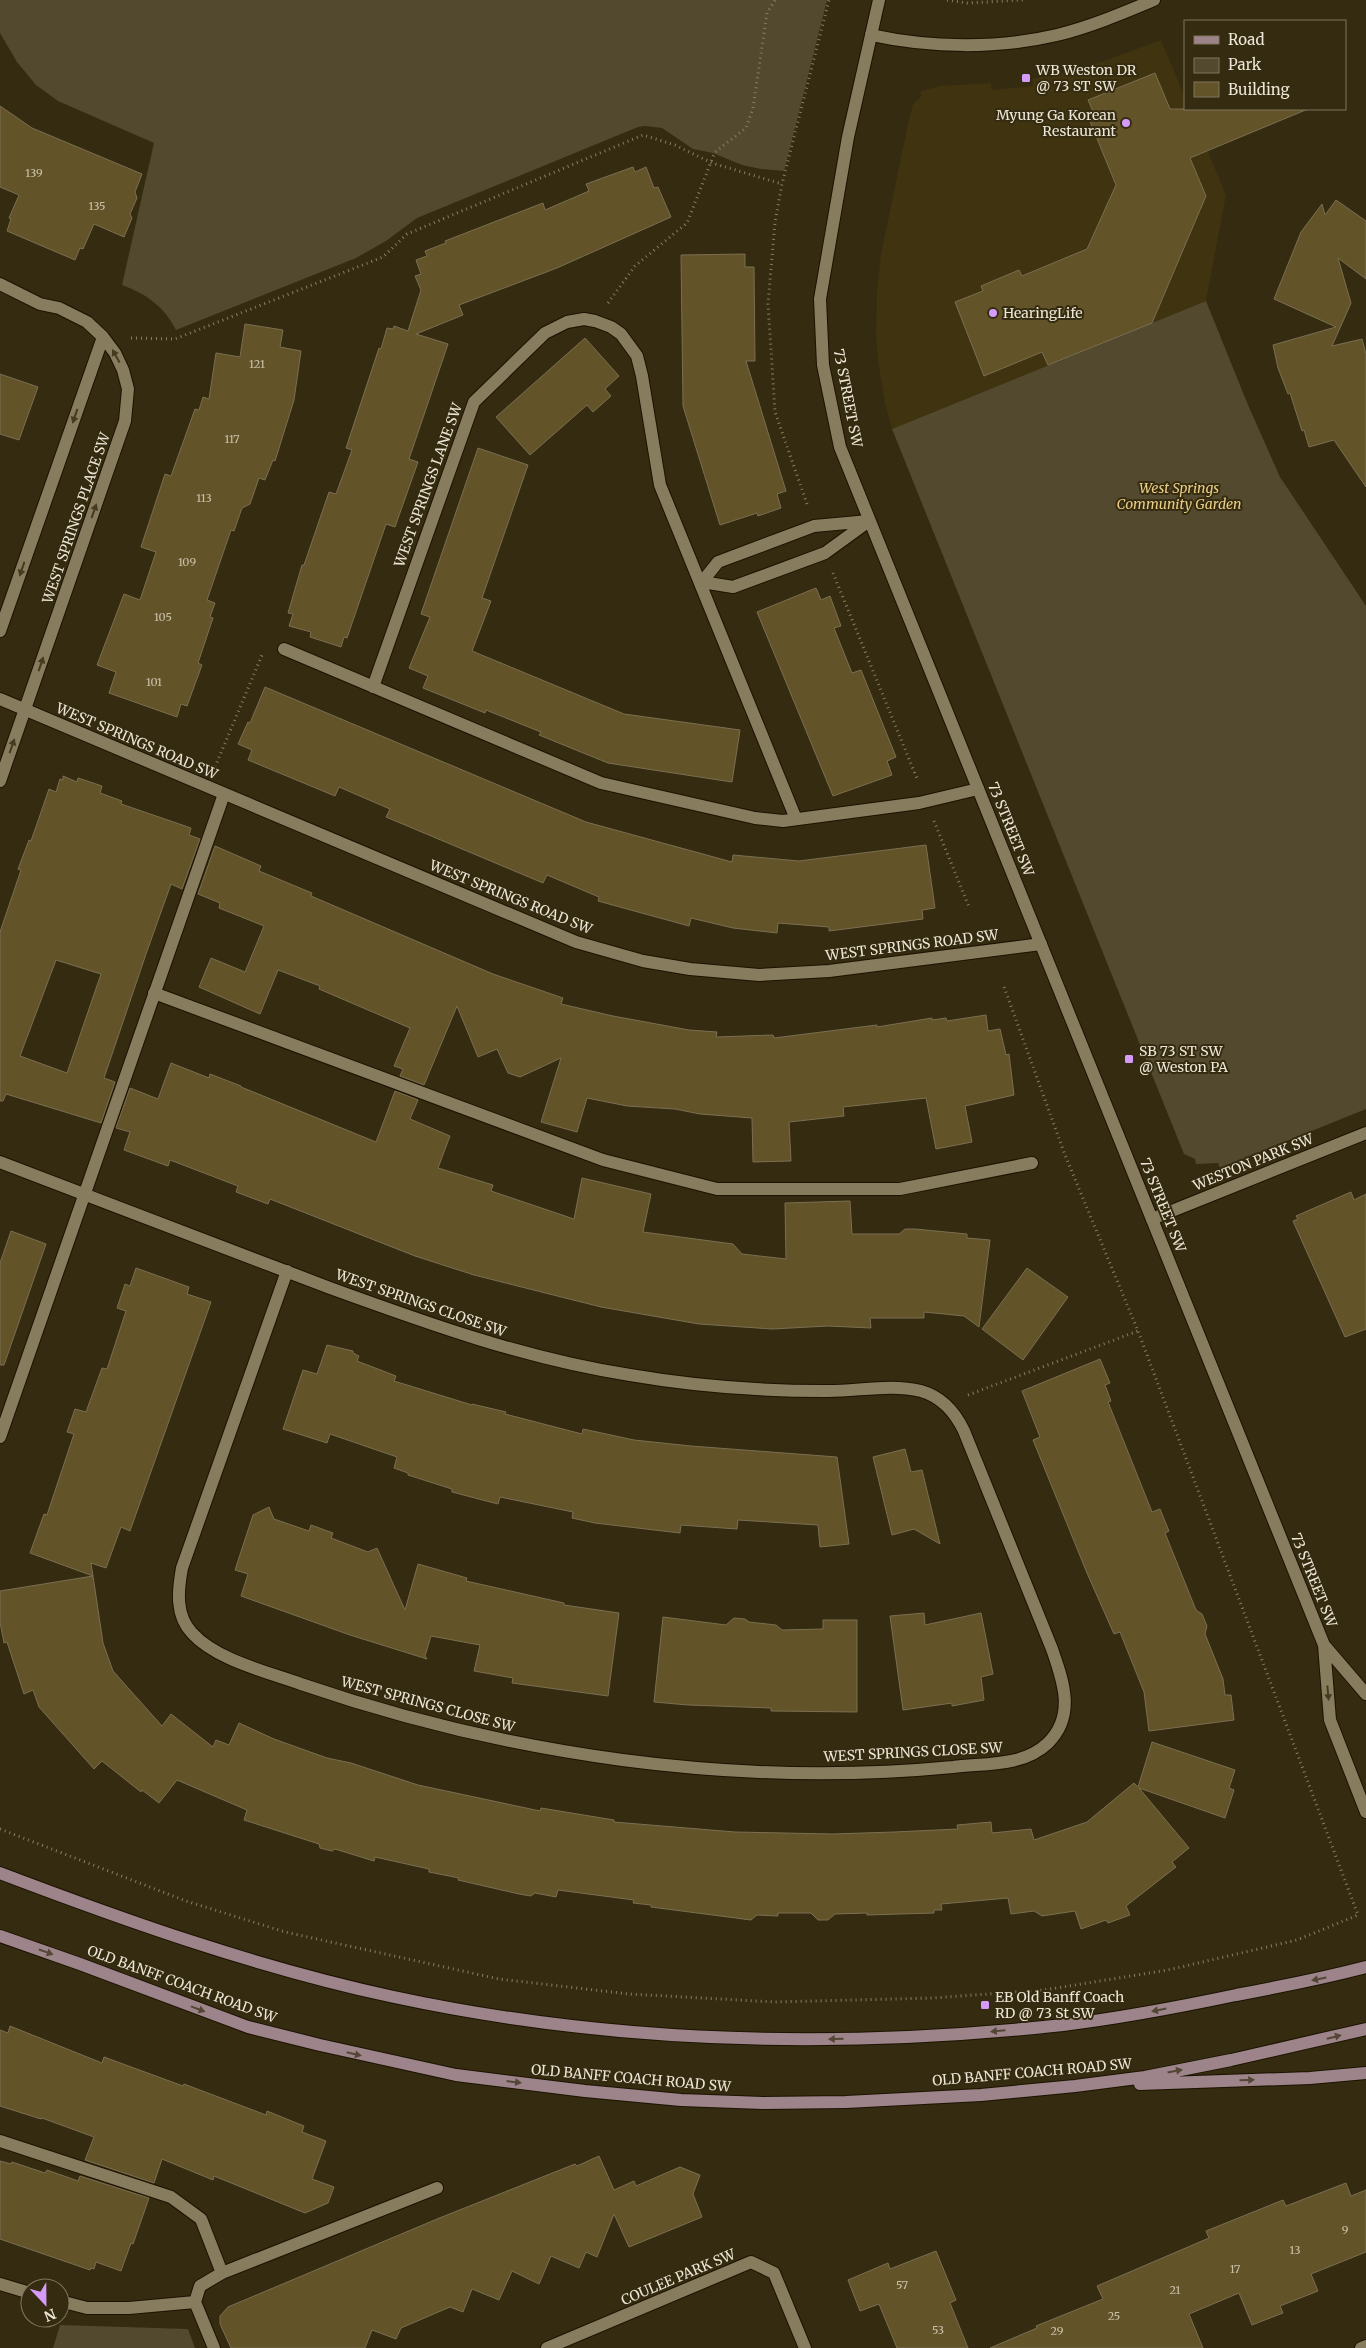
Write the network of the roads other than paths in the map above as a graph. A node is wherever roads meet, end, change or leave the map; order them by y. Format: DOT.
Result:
graph roads {
  1 [pos="879,0"];
  2 [pos="1154,0"];
  3 [pos="871,35"];
  4 [pos="0,284"];
  5 [pos="103,337"];
  6 [pos="869,521"];
  7 [pos="702,582"];
  8 [pos="0,631"];
  9 [pos="284,649"];
  10 [pos="372,687"];
  11 [pos="0,699"];
  12 [pos="25,710"];
  13 [pos="0,781"];
  14 [pos="978,789"];
  15 [pos="224,794"];
  16 [pos="796,819"];
  17 [pos="1041,944"];
  18 [pos="154,993"];
  19 [pos="1366,1133"];
  20 [pos="0,1162"];
  21 [pos="1032,1163"];
  22 [pos="84,1194"];
  23 [pos="1152,1219"];
  24 [pos="286,1271"];
  25 [pos="0,1437"];
  26 [pos="1324,1645"];
  27 [pos="1366,1694"];
  28 [pos="1366,1812"];
  29 [pos="0,1873"];
  30 [pos="0,1936"];
  31 [pos="1366,1967"];
  32 [pos="1366,2029"];
  33 [pos="1366,2074"];
  34 [pos="1075,2086"];
  35 [pos="0,2141"];
  36 [pos="437,2188"];
  37 [pos="222,2272"];
  38 [pos="0,2284"];
  39 [pos="20,2290"];
  40 [pos="195,2302"];
  41 [pos="70,2303"];
  42 [pos="1366,2346"];
  43 [pos="214,2348"];
  44 [pos="547,2348"];
  45 [pos="804,2348"];
  46 [pos="1361,2348"];
  1 -- 3 [label="street, 73 STREET SW"];
  2 -- 3 [label="street"];
  3 -- 6 [label="street, 73 STREET SW"];
  4 -- 5 [label="street, WEST SPRINGS PLACE SW"];
  5 -- 8 [label="street, one-way"];
  12 -- 5 [label="street, WEST SPRINGS PLACE SW, one-way"];
  6 -- 7 [label="street"];
  6 -- 7 [label="street"];
  6 -- 14 [label="street, 73 STREET SW"];
  7 -- 10 [label="street, WEST SPRINGS LANE SW"];
  7 -- 16 [label="street, WEST SPRINGS LANE SW"];
  9 -- 10 [label="street"];
  10 -- 16 [label="street"];
  11 -- 12 [label="street, WEST SPRINGS ROAD SW"];
  13 -- 12 [label="street, WEST SPRINGS PLACE SW, one-way"];
  12 -- 15 [label="street, WEST SPRINGS ROAD SW"];
  14 -- 16 [label="street"];
  14 -- 17 [label="street, 73 STREET SW"];
  15 -- 17 [label="street, WEST SPRINGS ROAD SW"];
  15 -- 18 [label="street"];
  17 -- 23 [label="street, 73 STREET SW"];
  18 -- 21 [label="street"];
  18 -- 22 [label="street"];
  19 -- 23 [label="street, WESTON PARK SW"];
  20 -- 22 [label="street, WEST SPRINGS CLOSE SW"];
  22 -- 24 [label="street, WEST SPRINGS CLOSE SW"];
  22 -- 25 [label="street"];
  23 -- 26 [label="street, 73 STREET SW"];
  24 -- 24 [label="street, WEST SPRINGS CLOSE SW"];
  26 -- 27 [label="street, 73 STREET SW"];
  26 -- 28 [label="street, 73 STREET SW, one-way"];
  31 -- 29 [label="main road, one-way"];
  30 -- 34 [label="main road, OLD BANFF COACH ROAD SW, one-way"];
  34 -- 32 [label="main road, OLD BANFF COACH ROAD SW, one-way"];
  34 -- 33 [label="main road, one-way"];
  35 -- 37 [label="street"];
  36 -- 37 [label="street"];
  37 -- 40 [label="street"];
  38 -- 39 [label="street"];
  40 -- 41 [label="street"];
  40 -- 43 [label="street"];
  42 -- 46 [label="street"];
  44 -- 45 [label="street, COULEE PARK SW"];
}
